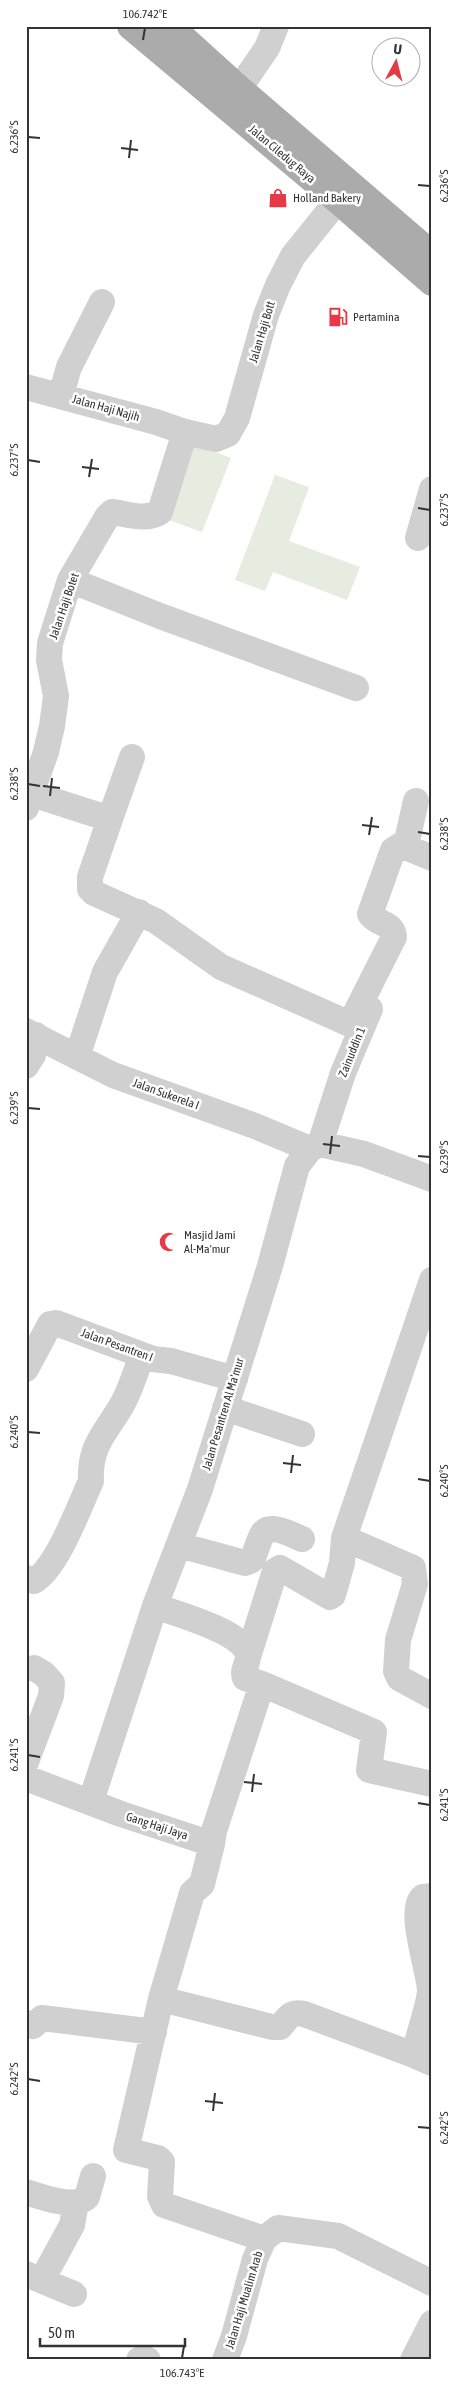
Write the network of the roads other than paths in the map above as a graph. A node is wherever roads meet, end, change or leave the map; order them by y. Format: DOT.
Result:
graph roads {
  1 [pos="131,26"];
  2 [pos="169,26"];
  3 [pos="276,26"];
  4 [pos="239,89"];
  5 [pos="338,200"];
  6 [pos="432,255"];
  7 [pos="432,282"];
  8 [pos="102,302"];
  9 [pos="26,387"];
  10 [pos="60,395"];
  11 [pos="185,432"];
  12 [pos="432,489"];
  13 [pos="418,538"];
  14 [pos="70,580"];
  15 [pos="356,688"];
  16 [pos="132,757"];
  17 [pos="28,798"];
  18 [pos="416,801"];
  19 [pos="110,820"];
  20 [pos="406,845"];
  21 [pos="432,858"];
  22 [pos="139,912"];
  23 [pos="381,963"];
  24 [pos="31,1033"];
  25 [pos="77,1057"];
  26 [pos="26,1066"];
  27 [pos="315,1147"];
  28 [pos="432,1179"];
  29 [pos="432,1280"];
  30 [pos="142,1355"];
  31 [pos="26,1369"];
  32 [pos="235,1379"];
  33 [pos="226,1408"];
  34 [pos="302,1434"];
  35 [pos="344,1538"];
  36 [pos="302,1539"];
  37 [pos="179,1545"];
  38 [pos="26,1578"];
  39 [pos="156,1606"];
  40 [pos="248,1657"];
  41 [pos="34,1668"];
  42 [pos="262,1684"];
  43 [pos="432,1696"];
  44 [pos="26,1762"];
  45 [pos="26,1778"];
  46 [pos="432,1784"];
  47 [pos="91,1801"];
  48 [pos="213,1838"];
  49 [pos="432,1896"];
  50 [pos="161,1999"];
  51 [pos="26,2023"];
  52 [pos="154,2032"];
  53 [pos="423,2059"];
  54 [pos="93,2176"];
  55 [pos="26,2192"];
  56 [pos="76,2204"];
  57 [pos="264,2240"];
  58 [pos="34,2277"];
  59 [pos="432,2283"];
  60 [pos="74,2294"];
  61 [pos="432,2322"];
  62 [pos="139,2360"];
  63 [pos="148,2360"];
  64 [pos="226,2360"];
  65 [pos="413,2360"];
  1 -- 5 [label="main road, Jalan Ciledug Raya"];
  2 -- 4 [label="main road, Jalan Ciledug Raya"];
  3 -- 4 [label="street"];
  4 -- 6 [label="main road, Jalan Ciledug Raya"];
  5 -- 7 [label="main road, Jalan Ciledug Raya"];
  5 -- 11 [label="street, Jalan Haji Bott"];
  8 -- 10 [label="street"];
  9 -- 10 [label="street, Jalan Haji Najih"];
  10 -- 11 [label="street, Jalan Haji Najih"];
  11 -- 14 [label="street, Jalan Haji Botet"];
  12 -- 13 [label="street"];
  14 -- 15 [label="street"];
  14 -- 17 [label="street, Jalan Haji Botet"];
  16 -- 19 [label="street"];
  17 -- 19 [label="street"];
  18 -- 20 [label="street"];
  19 -- 22 [label="street"];
  20 -- 21 [label="street"];
  20 -- 23 [label="street, Zainuddin 1"];
  22 -- 23 [label="street, Zainuddin 1"];
  22 -- 25 [label="street"];
  23 -- 27 [label="street, Zainuddin 1"];
  24 -- 25 [label="street, Jalan Sukerela I"];
  24 -- 26 [label="street"];
  25 -- 27 [label="street, Jalan Sukerela I"];
  27 -- 28 [label="street"];
  27 -- 32 [label="street, Jalan Pesantren Al Ma'mur"];
  29 -- 35 [label="street"];
  30 -- 31 [label="street, Jalan Pesantren I"];
  30 -- 32 [label="street, Jalan Pesantren I"];
  30 -- 38 [label="street"];
  32 -- 33 [label="street, Jalan Pesantren Al Ma'mur"];
  33 -- 34 [label="street"];
  33 -- 37 [label="street, Jalan Pesantren Al Ma'mur"];
  35 -- 40 [label="street"];
  35 -- 43 [label="street"];
  36 -- 37 [label="street"];
  37 -- 39 [label="street, Jalan Pesantren Al Ma'mur"];
  39 -- 40 [label="street"];
  39 -- 47 [label="street, Jalan Pesantren Al Ma'mur"];
  40 -- 42 [label="street"];
  41 -- 44 [label="street"];
  42 -- 46 [label="street"];
  42 -- 48 [label="street"];
  45 -- 47 [label="street, Gang Haji Jaya"];
  47 -- 48 [label="street, Gang Haji Jaya"];
  48 -- 50 [label="street"];
  49 -- 53 [label="street"];
  50 -- 52 [label="street"];
  50 -- 53 [label="street"];
  51 -- 52 [label="street"];
  52 -- 57 [label="street"];
  54 -- 56 [label="street"];
  55 -- 56 [label="street"];
  56 -- 58 [label="street"];
  57 -- 59 [label="street"];
  57 -- 64 [label="street, Jalan Haji Mualim Arab"];
  58 -- 60 [label="street"];
  61 -- 65 [label="street"];
  62 -- 63 [label="street"];
}
